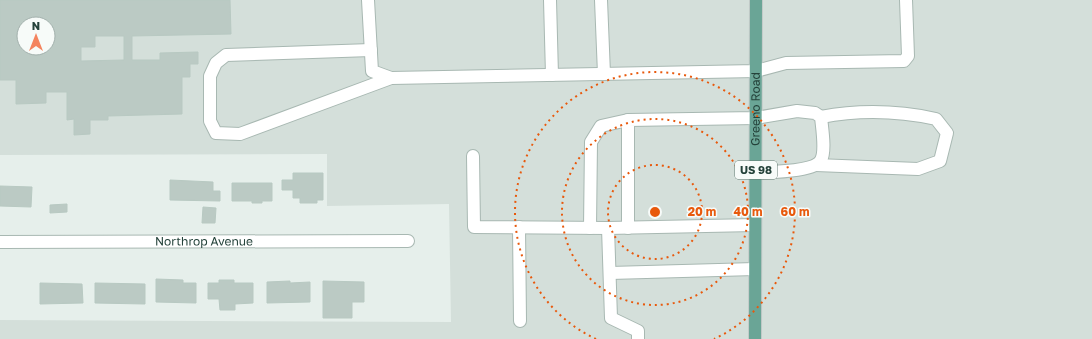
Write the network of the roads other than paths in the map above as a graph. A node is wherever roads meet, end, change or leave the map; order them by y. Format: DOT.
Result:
graph roads {
  1 [pos="368,0"];
  2 [pos="550,0"];
  3 [pos="601,0"];
  4 [pos="756,0"];
  5 [pos="906,0"];
  6 [pos="371,50"];
  7 [pos="756,71"];
  8 [pos="604,74"];
  9 [pos="552,75"];
  10 [pos="391,78"];
  11 [pos="821,117"];
  12 [pos="756,118"];
  13 [pos="628,120"];
  14 [pos="473,156"];
  15 [pos="816,166"];
  16 [pos="756,174"];
  17 [pos="755,225"];
  18 [pos="519,227"];
  19 [pos="590,228"];
  20 [pos="608,228"];
  21 [pos="628,228"];
  22 [pos="408,241"];
  23 [pos="0,242"];
  24 [pos="755,269"];
  25 [pos="610,273"];
  26 [pos="520,322"];
  27 [pos="638,339"];
  28 [pos="755,339"];
  1 -- 6 [label="street"];
  2 -- 9 [label="street"];
  3 -- 8 [label="street"];
  4 -- 7 [label="main road, Greeno Road / US 98"];
  5 -- 7 [label="street"];
  6 -- 10 [label="street"];
  6 -- 10 [label="street"];
  7 -- 8 [label="street"];
  7 -- 12 [label="main road, Greeno Road / US 98"];
  8 -- 9 [label="street"];
  9 -- 10 [label="street"];
  11 -- 12 [label="street"];
  11 -- 15 [label="street"];
  11 -- 15 [label="street"];
  12 -- 13 [label="street"];
  12 -- 16 [label="main road, Greeno Road / US 98"];
  13 -- 19 [label="street"];
  13 -- 21 [label="street"];
  14 -- 18 [label="street"];
  15 -- 16 [label="street"];
  16 -- 17 [label="main road, Greeno Road / US 98"];
  17 -- 21 [label="street"];
  17 -- 24 [label="main road, Greeno Road / US 98"];
  18 -- 19 [label="street"];
  18 -- 26 [label="street"];
  19 -- 20 [label="street"];
  20 -- 21 [label="street"];
  20 -- 25 [label="street"];
  22 -- 23 [label="street, Northrop Avenue"];
  24 -- 25 [label="street"];
  24 -- 28 [label="main road, Greeno Road / US 98"];
  25 -- 27 [label="street"];
}
